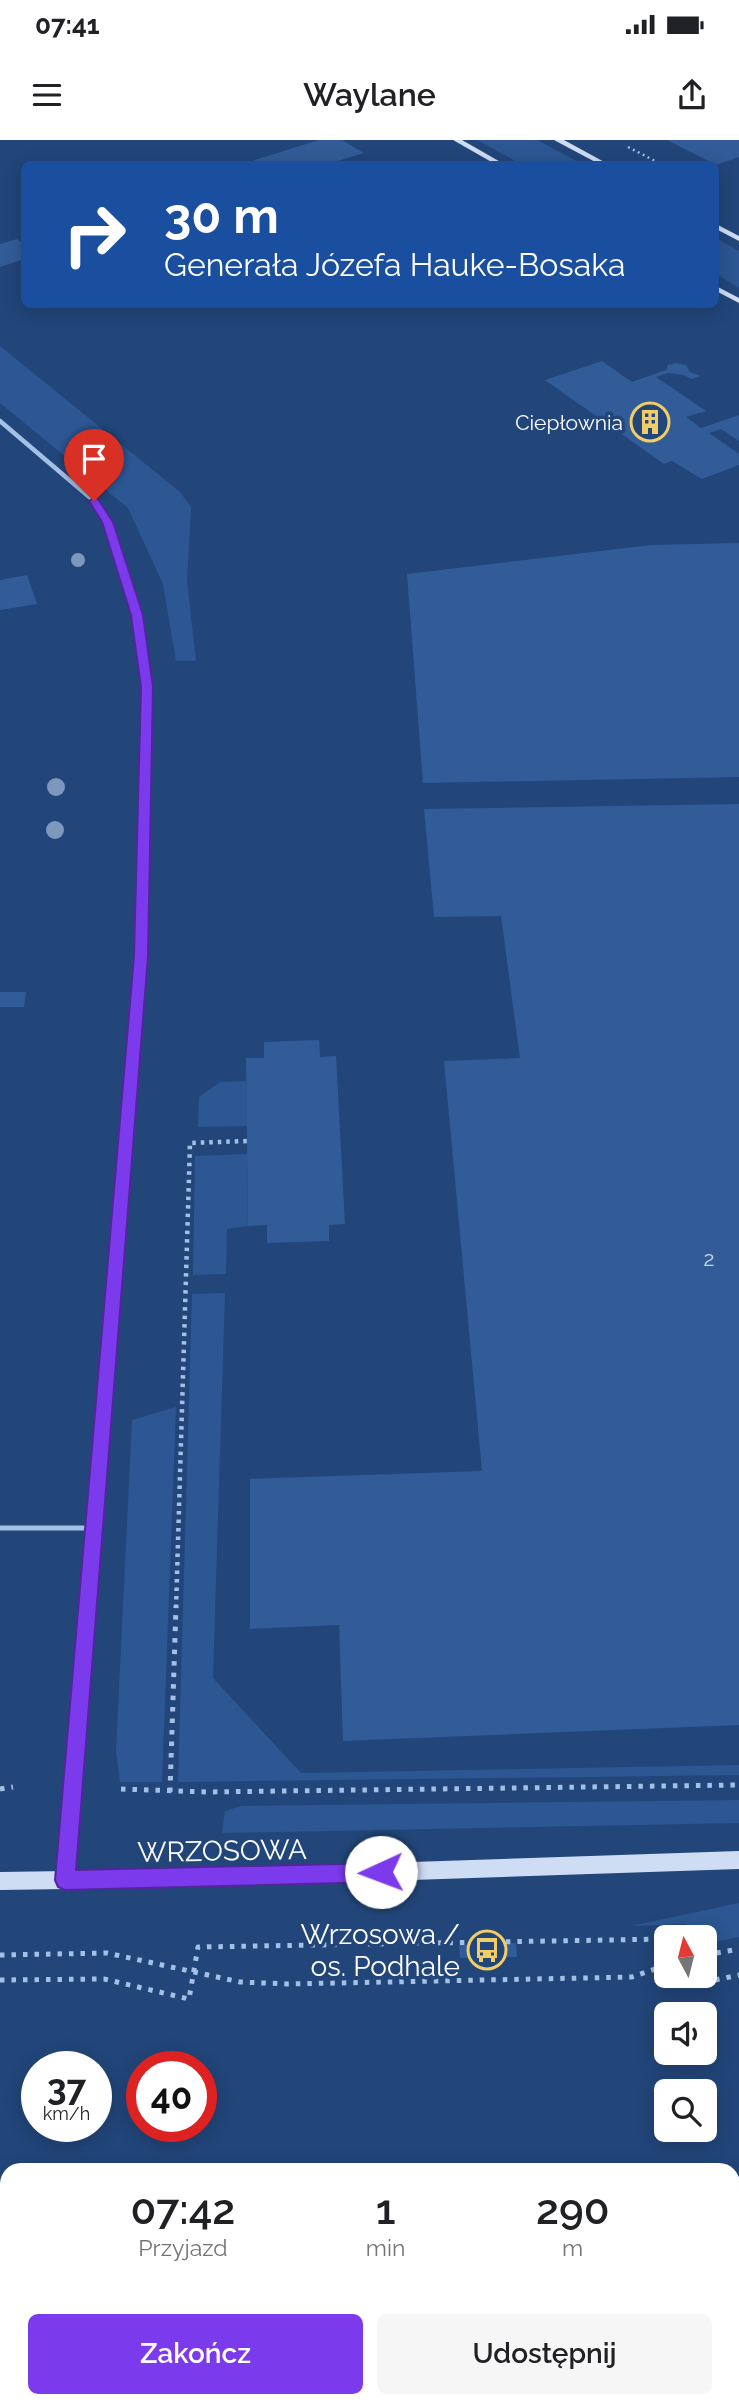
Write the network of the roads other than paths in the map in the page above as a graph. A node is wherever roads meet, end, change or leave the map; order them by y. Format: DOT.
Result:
graph roads {
  1 [pos="457,140"];
  2 [pos="558,140"];
  3 [pos="495,161"];
  4 [pos="598,161"];
  5 [pos="719,228"];
  6 [pos="739,239"];
  7 [pos="719,290"];
  8 [pos="739,301"];
  9 [pos="0,421"];
  10 [pos="0,1528"];
  11 [pos="95,1528"];
  12 [pos="739,1860"];
  13 [pos="65,1880"];
  14 [pos="0,1881"];
  1 -- 3 [label="street"];
  2 -- 4 [label="street"];
  5 -- 6 [label="street"];
  7 -- 8 [label="street"];
  9 -- 11 [label="street"];
  10 -- 11 [label="lane"];
  11 -- 13 [label="street"];
  12 -- 13 [label="street, WRZOSOWA"];
  13 -- 14 [label="street, WRZOSOWA"];
}
